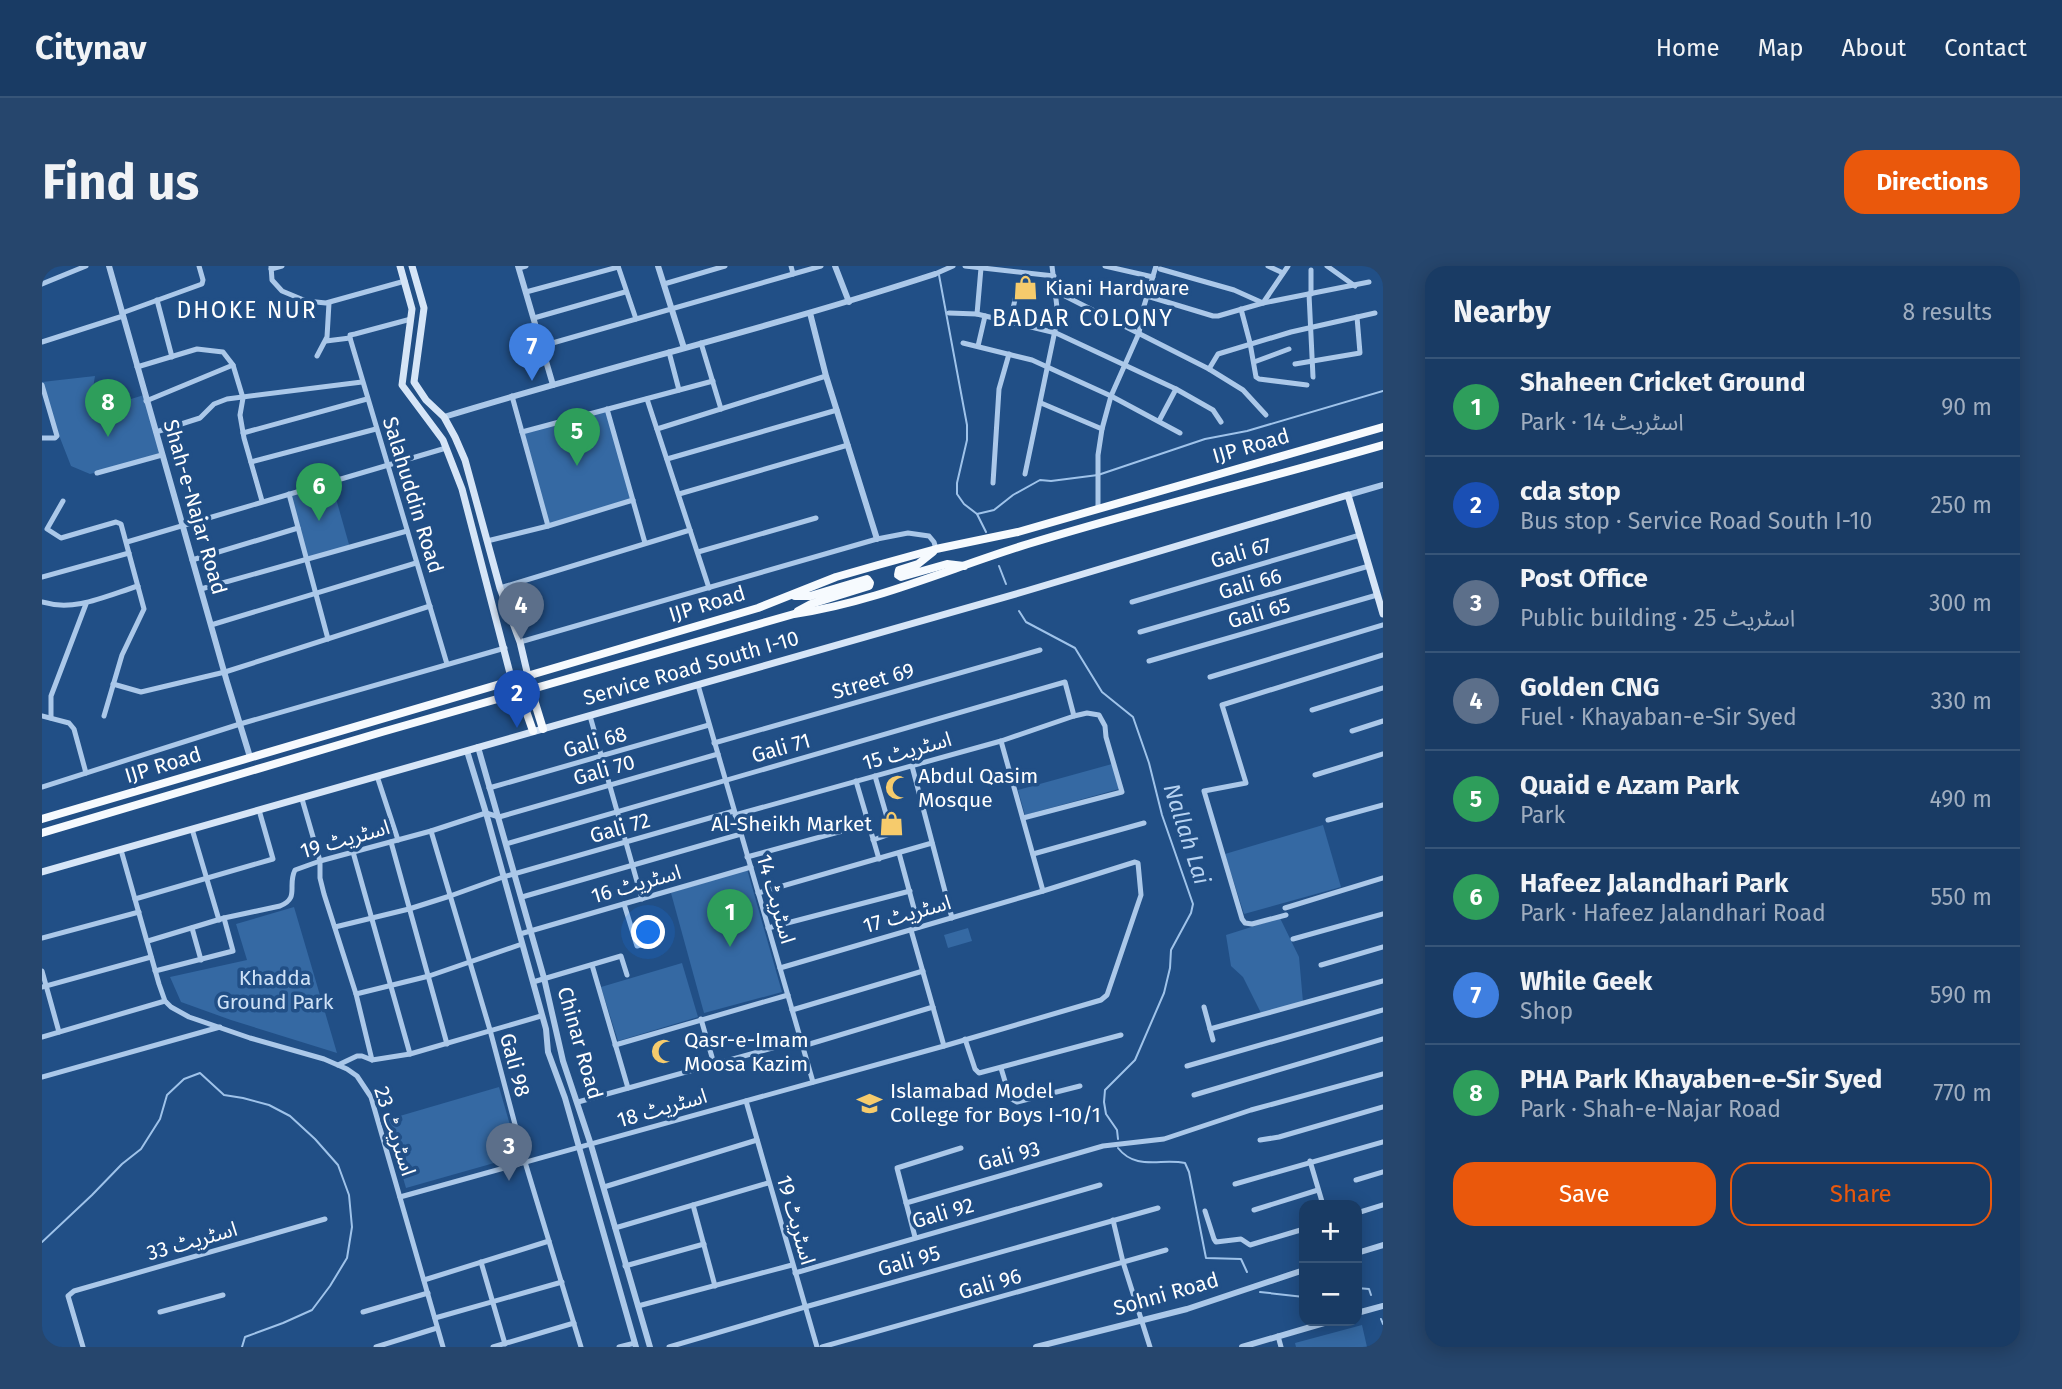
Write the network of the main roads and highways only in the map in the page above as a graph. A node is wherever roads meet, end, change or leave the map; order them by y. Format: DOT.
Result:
graph roads {
  1 [pos="400,266"];
  2 [pos="412,266"];
  3 [pos="1383,426"];
  4 [pos="1383,445"];
  5 [pos="936,549"];
  6 [pos="967,566"];
  7 [pos="792,596"];
  8 [pos="794,614"];
  9 [pos="1383,614"];
  10 [pos="518,639"];
  11 [pos="505,648"];
  12 [pos="522,652"];
  13 [pos="528,676"];
  14 [pos="512,681"];
  15 [pos="531,690"];
  16 [pos="520,694"];
  17 [pos="538,730"];
  18 [pos="108,800"];
  19 [pos="112,812"];
  20 [pos="42,819"];
  21 [pos="42,833"];
  22 [pos="42,873"];
  1 -- 11 [label="main road"];
  2 -- 10 [label="main road"];
  3 -- 5 [label="highway, IJP Road"];
  4 -- 6 [label="highway, IJP Road"];
  5 -- 6 [label="highway"];
  5 -- 7 [label="highway, IJP Road"];
  6 -- 8 [label="highway, IJP Road"];
  7 -- 8 [label="highway"];
  7 -- 13 [label="highway, IJP Road"];
  8 -- 15 [label="highway, IJP Road"];
  9 -- 17 [label="main road, Service Road South I-10"];
  10 -- 11 [label="main road"];
  10 -- 12 [label="main road"];
  11 -- 12 [label="main road"];
  11 -- 14 [label="main road"];
  12 -- 13 [label="main road"];
  13 -- 14 [label="highway, IJP Road"];
  14 -- 18 [label="highway, IJP Road"];
  15 -- 16 [label="highway, IJP Road"];
  15 -- 17 [label="highway"];
  16 -- 17 [label="highway"];
  16 -- 19 [label="highway, IJP Road"];
  17 -- 22 [label="main road, Service Road South I-10"];
  18 -- 19 [label="highway"];
  18 -- 20 [label="highway, IJP Road"];
  19 -- 21 [label="highway, IJP Road"];
}
